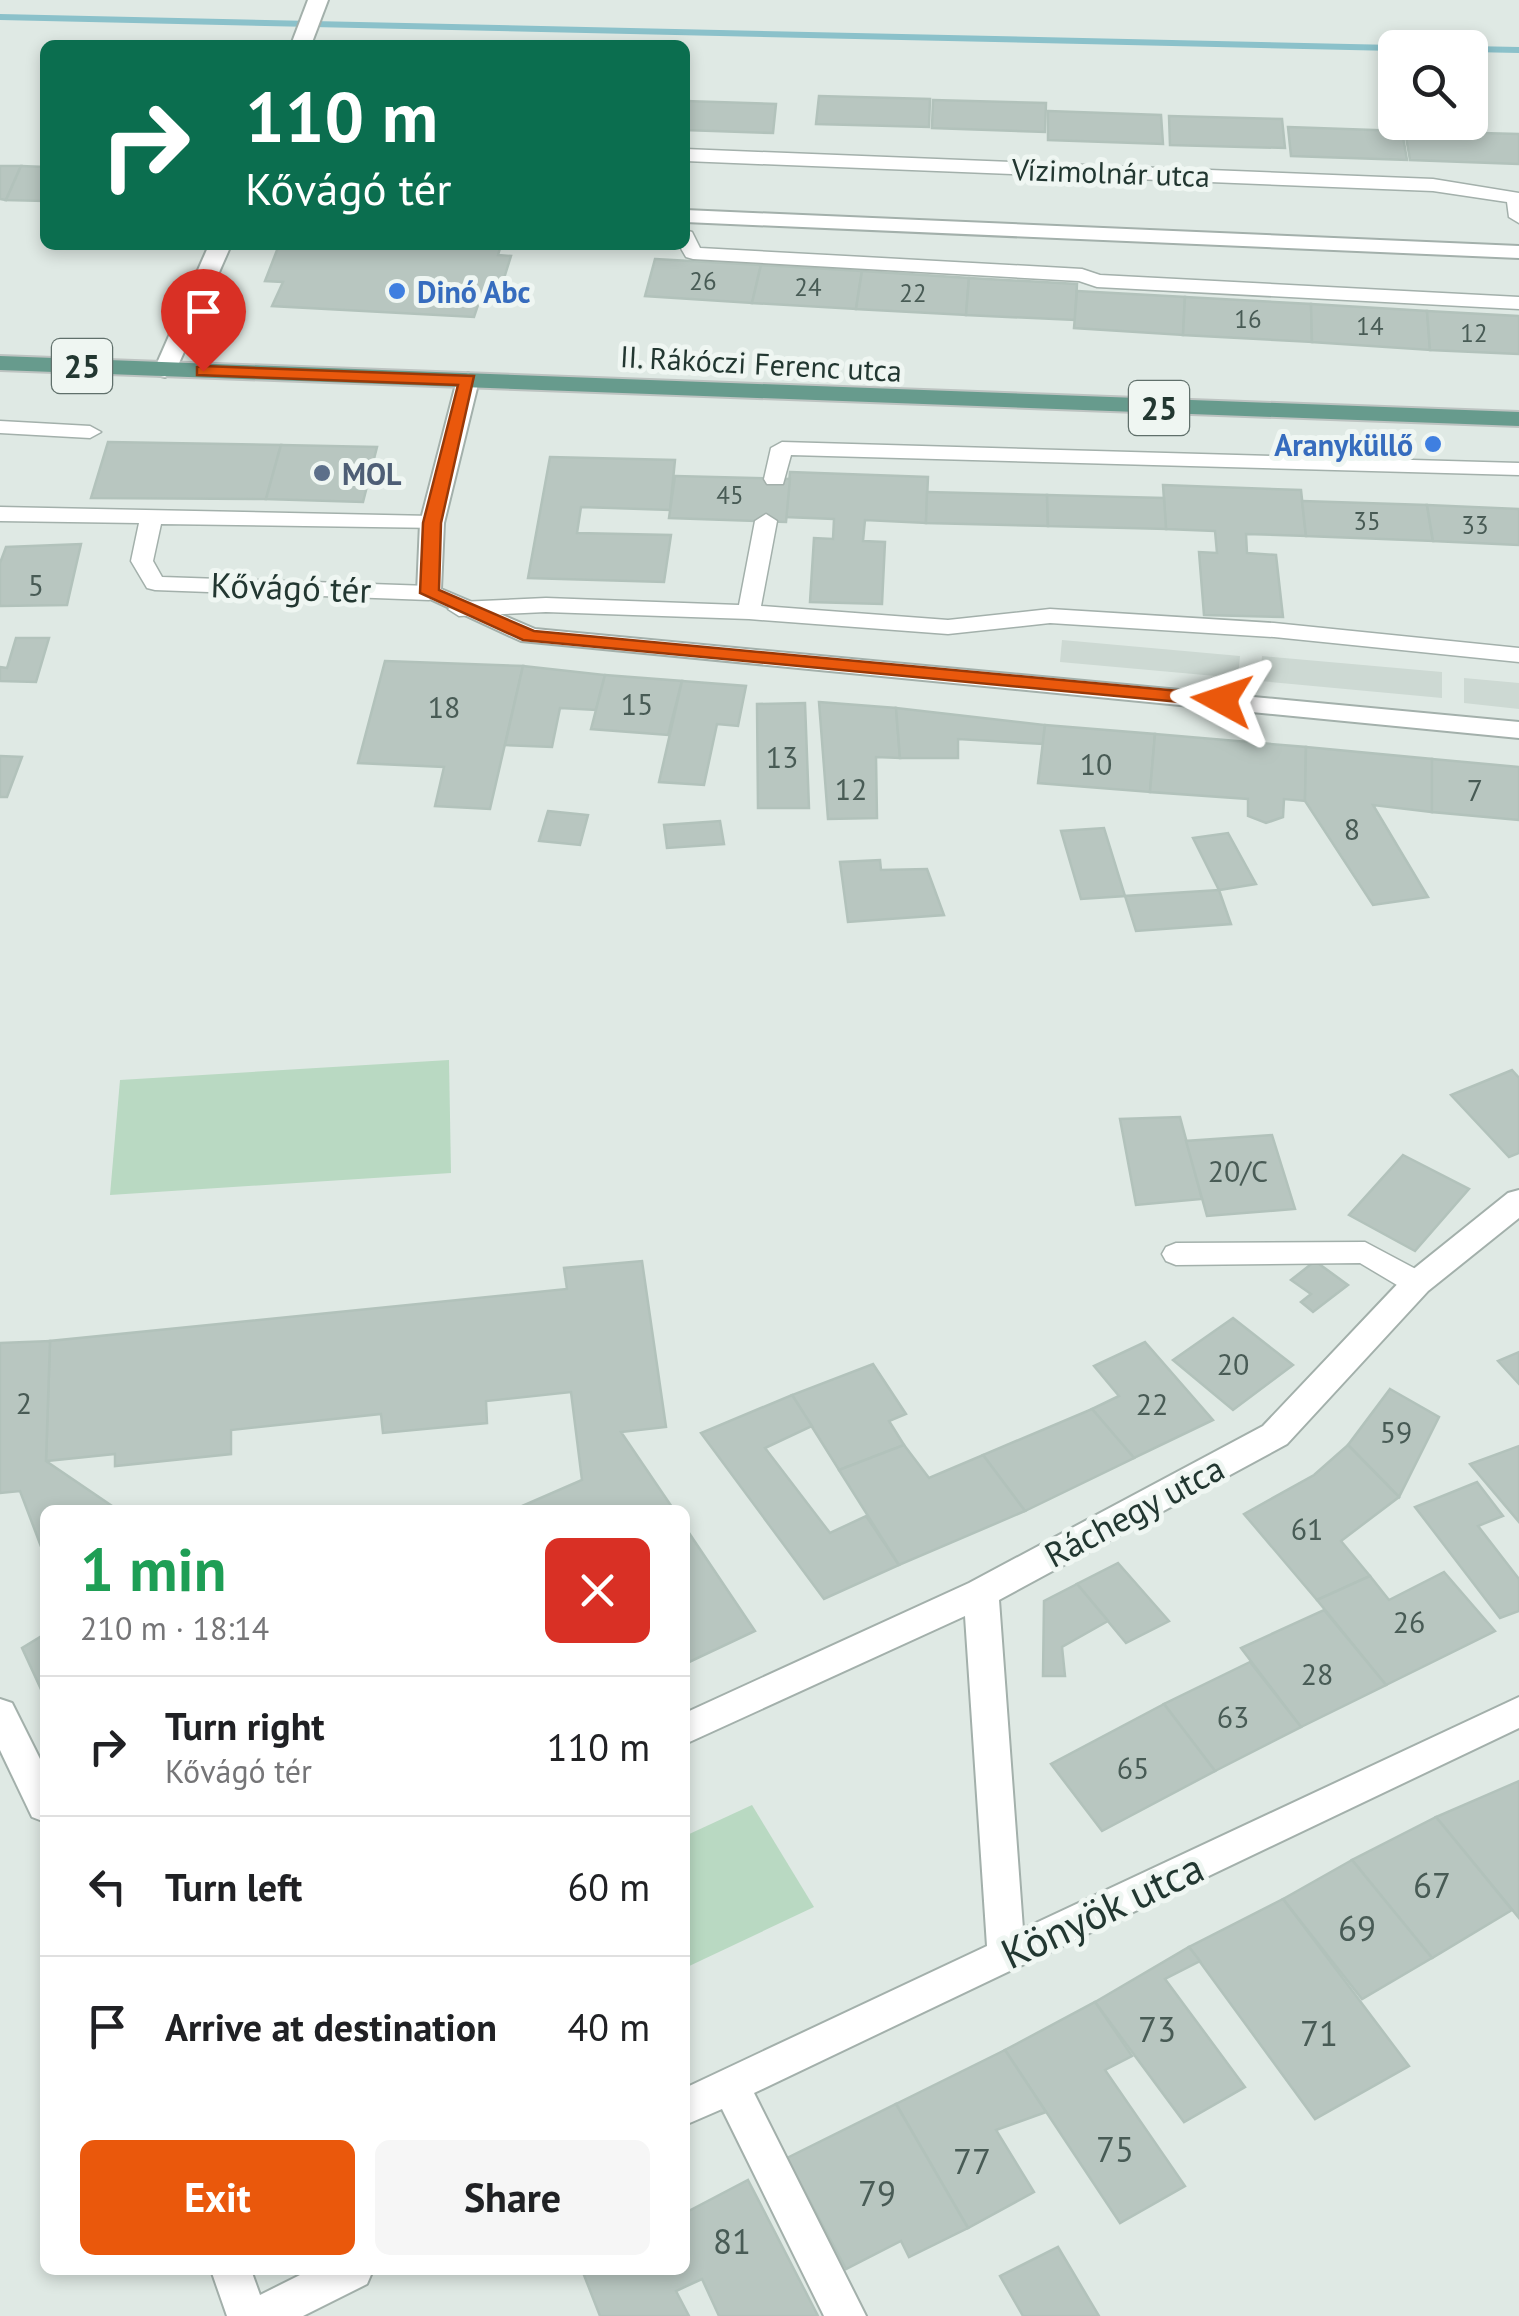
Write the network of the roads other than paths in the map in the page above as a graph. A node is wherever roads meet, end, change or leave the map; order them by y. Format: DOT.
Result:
graph roads {
  1 [pos="317,2"];
  2 [pos="304,37"];
  3 [pos="690,155"];
  4 [pos="690,216"];
  5 [pos="1519,217"];
  6 [pos="690,247"];
  7 [pos="218,250"];
  8 [pos="1519,252"];
  9 [pos="1519,302"];
  10 [pos="0,363"];
  11 [pos="165,370"];
  12 [pos="468,380"];
  13 [pos="1519,419"];
  14 [pos="0,428"];
  15 [pos="90,432"];
  16 [pos="1519,469"];
  17 [pos="775,479"];
  18 [pos="0,514"];
  19 [pos="152,516"];
  20 [pos="766,521"];
  21 [pos="432,523"];
  22 [pos="429,593"];
  23 [pos="459,610"];
  24 [pos="750,612"];
  25 [pos="1519,655"];
  26 [pos="1519,730"];
  27 [pos="1519,1200"];
  28 [pos="1176,1254"];
  29 [pos="1416,1283"];
  30 [pos="981,1594"];
  31 [pos="1519,1712"];
  32 [pos="0,1714"];
  33 [pos="690,1727"];
  34 [pos="40,1796"];
  35 [pos="1006,1955"];
  36 [pos="730,2085"];
  37 [pos="690,2105"];
  38 [pos="233,2275"];
  39 [pos="343,2275"];
  40 [pos="247,2316"];
  41 [pos="260,2316"];
  42 [pos="846,2316"];
  1 -- 2 [label="street"];
  3 -- 5 [label="lane, Vízimolnár utca"];
  4 -- 8 [label="street, Vízimolnár utca"];
  6 -- 9 [label="lane"];
  7 -- 11 [label="street"];
  10 -- 11 [label="main road, II. Rákóczi Ferenc utca / 25"];
  11 -- 12 [label="main road, II. Rákóczi Ferenc utca / 25"];
  12 -- 13 [label="main road, II. Rákóczi Ferenc utca / 25"];
  12 -- 21 [label="street"];
  14 -- 15 [label="lane"];
  16 -- 17 [label="lane"];
  18 -- 19 [label="lane, Kővágó tér"];
  19 -- 21 [label="lane, Kővágó tér"];
  19 -- 22 [label="lane, Kővágó tér"];
  20 -- 24 [label="lane"];
  21 -- 22 [label="street"];
  22 -- 23 [label="street"];
  23 -- 24 [label="lane"];
  23 -- 26 [label="street"];
  24 -- 25 [label="lane"];
  27 -- 29 [label="street, Ráchegy utca"];
  28 -- 29 [label="lane"];
  29 -- 30 [label="street, Ráchegy utca"];
  30 -- 33 [label="street, Ráchegy utca"];
  30 -- 35 [label="street"];
  31 -- 35 [label="street, Könyök utca"];
  32 -- 34 [label="street"];
  35 -- 36 [label="street, Könyök utca"];
  36 -- 37 [label="street, Könyök utca"];
  36 -- 42 [label="street"];
  38 -- 40 [label="street"];
  39 -- 41 [label="street"];
}
